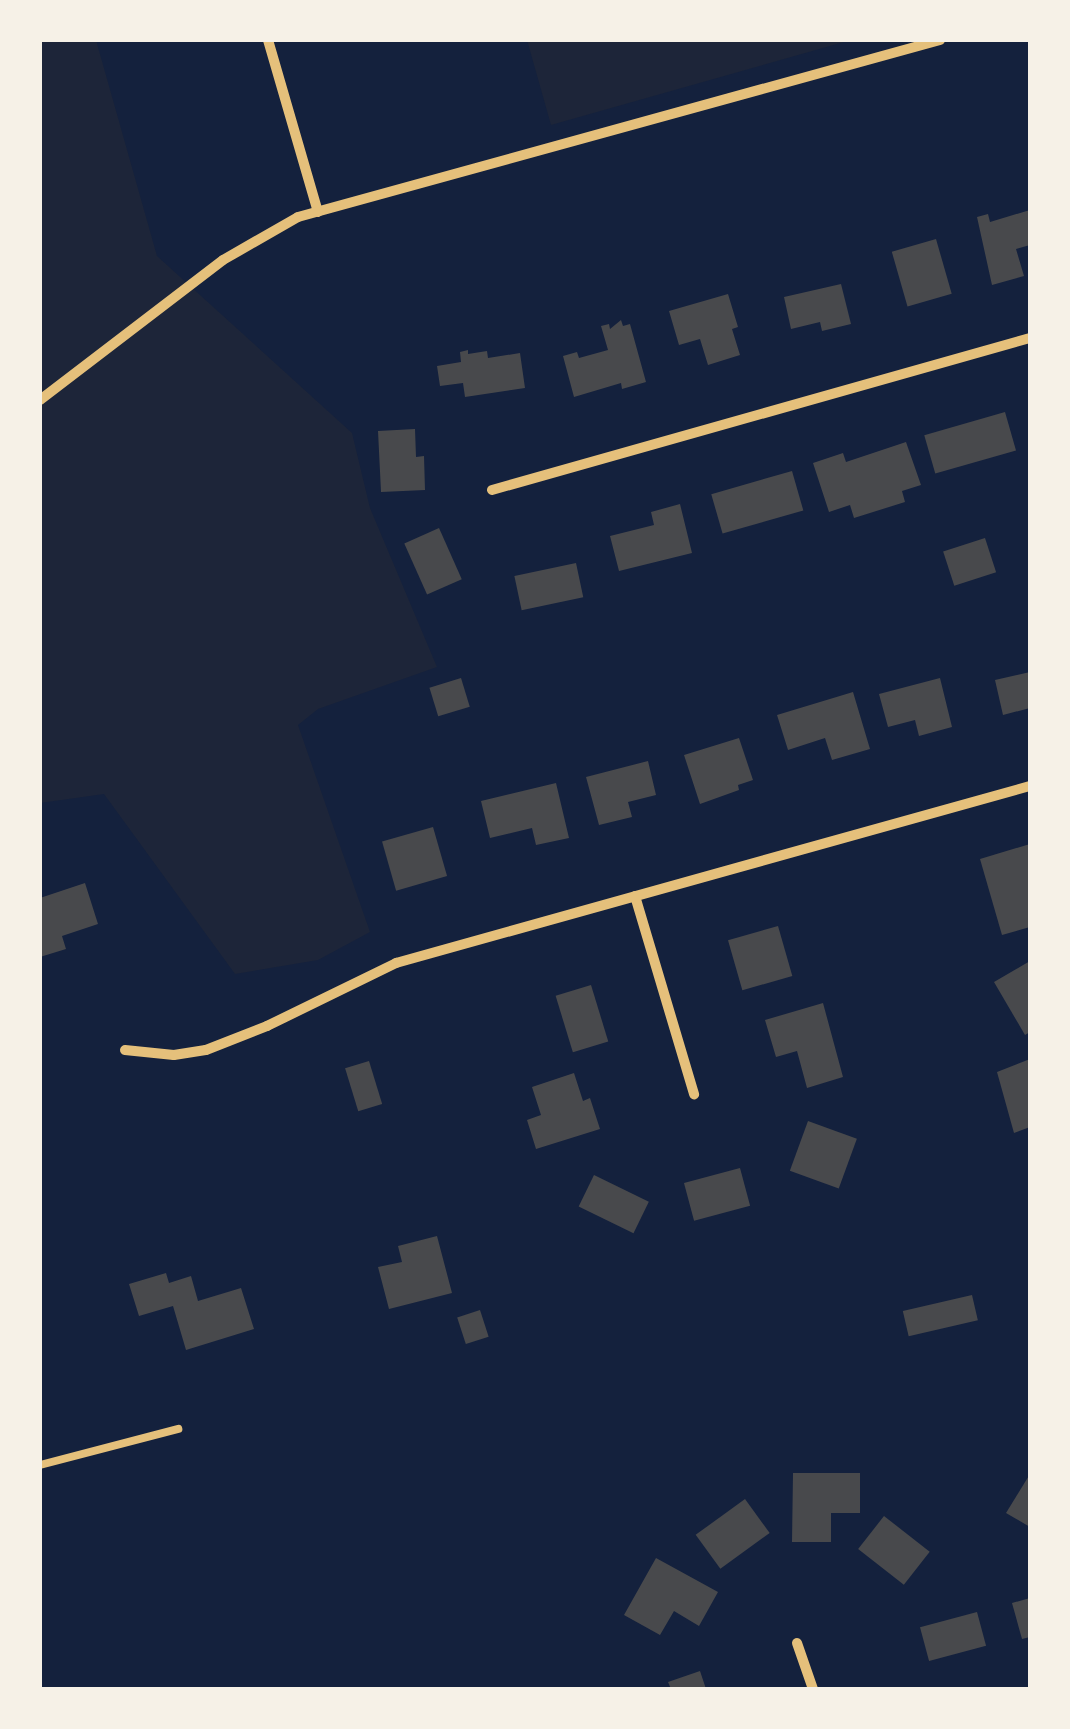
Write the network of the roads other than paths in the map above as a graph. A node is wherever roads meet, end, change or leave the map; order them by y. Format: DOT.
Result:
graph roads {
  1 [pos="268,40"];
  2 [pos="940,40"];
  3 [pos="318,212"];
  4 [pos="1030,338"];
  5 [pos="40,400"];
  6 [pos="492,490"];
  7 [pos="1030,786"];
  8 [pos="636,896"];
  9 [pos="124,1050"];
  10 [pos="694,1094"];
  11 [pos="178,1429"];
  12 [pos="40,1466"];
  13 [pos="797,1642"];
  14 [pos="812,1689"];
  1 -- 3 [label="street"];
  2 -- 3 [label="street"];
  3 -- 5 [label="street"];
  4 -- 6 [label="street"];
  7 -- 8 [label="street"];
  8 -- 9 [label="street"];
  8 -- 10 [label="street"];
  11 -- 12 [label="lane"];
  13 -- 14 [label="street"];
}
